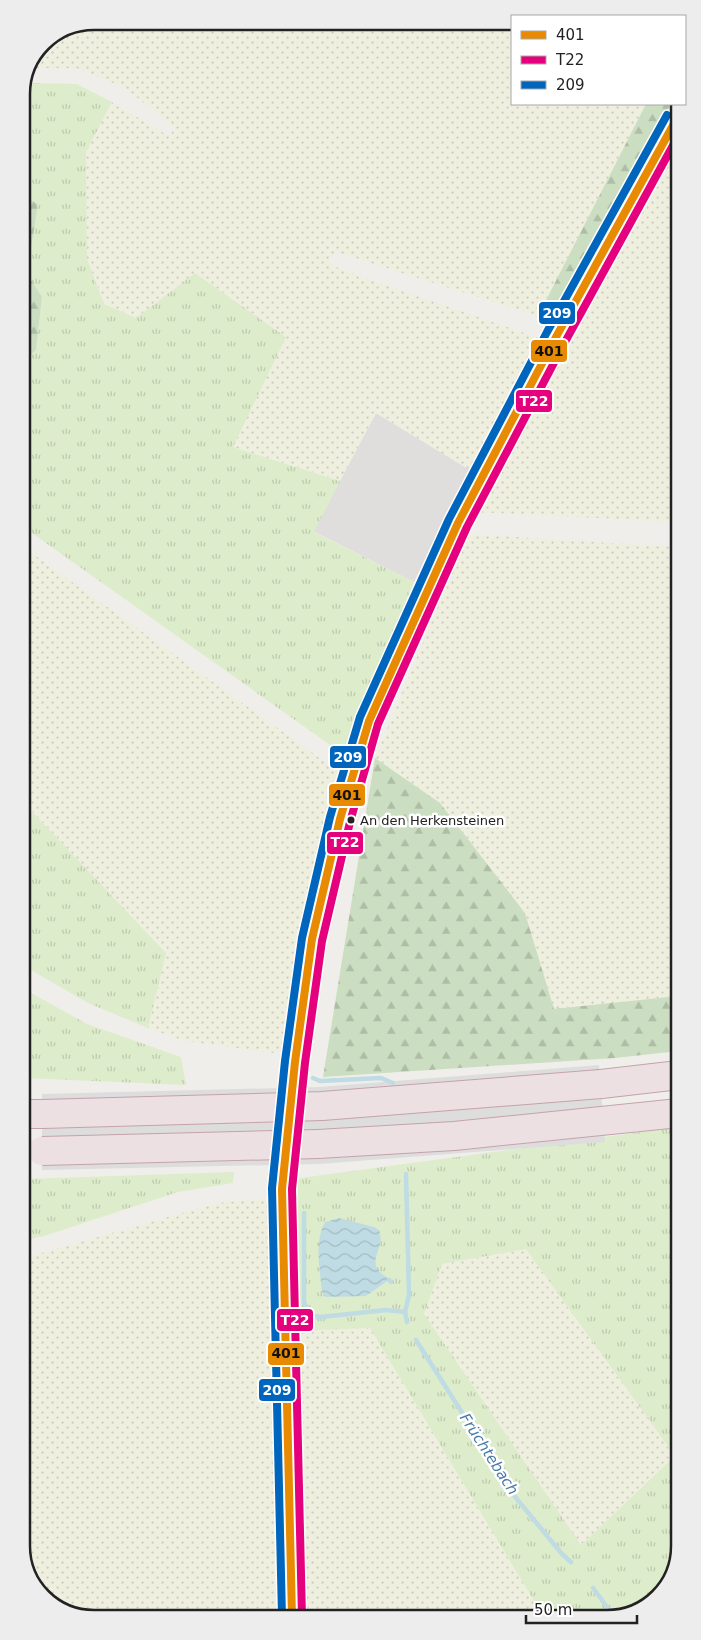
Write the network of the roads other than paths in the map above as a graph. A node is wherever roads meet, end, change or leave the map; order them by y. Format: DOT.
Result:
graph roads {
  1 [pos="671,129"];
  2 [pos="671,1076"];
  3 [pos="33,1114"];
  4 [pos="671,1114"];
  5 [pos="33,1150"];
  6 [pos="292,1610"];
  1 -- 6 [label="street"];
  2 -- 3 [label="highway, bridge"];
  4 -- 5 [label="highway, bridge"];
}
